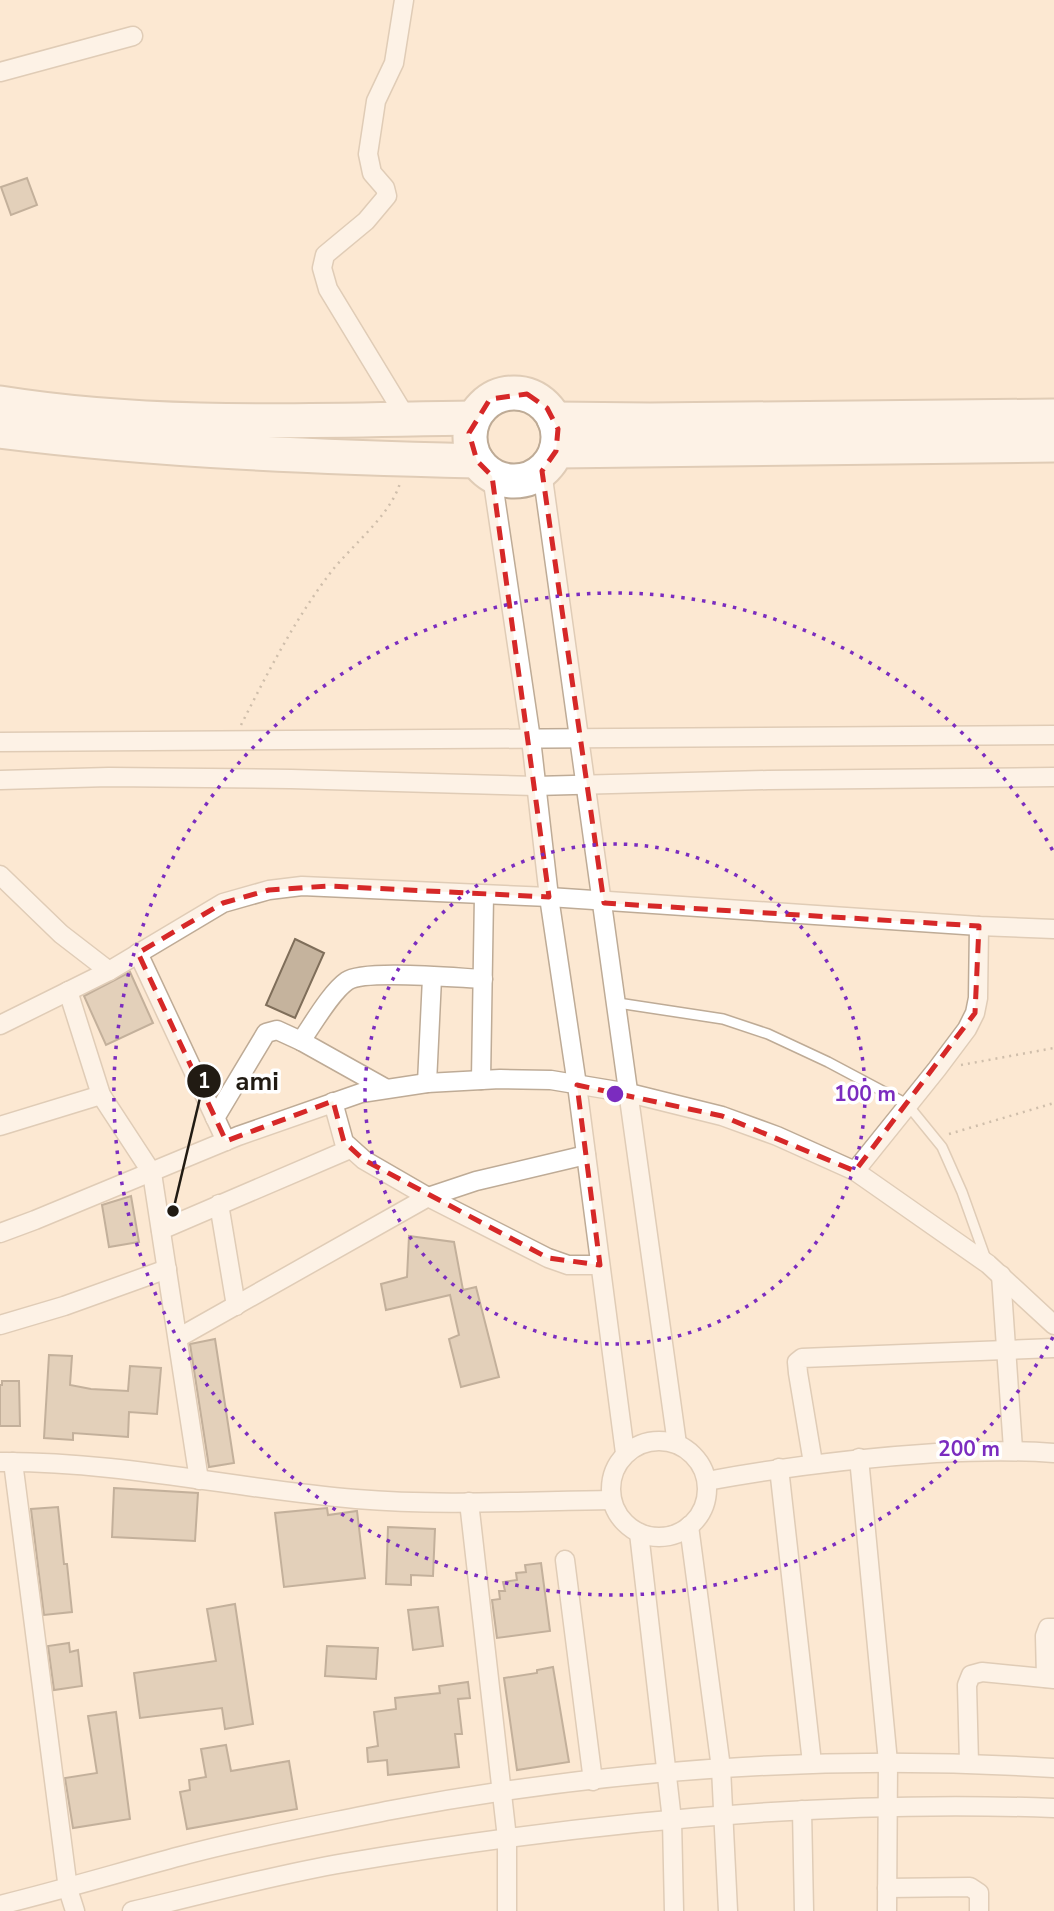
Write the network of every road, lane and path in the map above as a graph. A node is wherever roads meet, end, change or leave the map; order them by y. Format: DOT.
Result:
graph roads {
  1 [pos="404,0"];
  2 [pos="133,36"];
  3 [pos="0,72"];
  4 [pos="0,403"];
  5 [pos="1054,416"];
  6 [pos="473,418"];
  7 [pos="407,419"];
  8 [pos="0,431"];
  9 [pos="1054,445"];
  10 [pos="551,447"];
  11 [pos="406,459"];
  12 [pos="485,469"];
  13 [pos="1054,735"];
  14 [pos="581,737"];
  15 [pos="531,739"];
  16 [pos="233,740"];
  17 [pos="0,741"];
  18 [pos="1054,777"];
  19 [pos="0,779"];
  20 [pos="588,785"];
  21 [pos="535,786"];
  22 [pos="0,875"];
  23 [pos="484,895"];
  24 [pos="549,897"];
  25 [pos="604,902"];
  26 [pos="979,926"];
  27 [pos="1054,929"];
  28 [pos="138,953"];
  29 [pos="109,971"];
  30 [pos="432,978"];
  31 [pos="483,979"];
  32 [pos="68,991"];
  33 [pos="618,1003"];
  34 [pos="0,1025"];
  35 [pos="301,1041"];
  36 [pos="1054,1048"];
  37 [pos="937,1069"];
  38 [pos="481,1080"];
  39 [pos="427,1083"];
  40 [pos="577,1085"];
  41 [pos="385,1088"];
  42 [pos="629,1093"];
  43 [pos="101,1095"];
  44 [pos="333,1102"];
  45 [pos="907,1104"];
  46 [pos="1054,1104"];
  47 [pos="215,1118"];
  48 [pos="0,1126"];
  49 [pos="936,1139"];
  50 [pos="226,1141"];
  51 [pos="349,1149"];
  52 [pos="586,1155"];
  53 [pos="855,1171"];
  54 [pos="152,1172"];
  55 [pos="428,1197"];
  56 [pos="219,1205"];
  57 [pos="161,1230"];
  58 [pos="0,1233"];
  59 [pos="600,1265"];
  60 [pos="167,1269"];
  61 [pos="994,1269"];
  62 [pos="236,1306"];
  63 [pos="0,1325"];
  64 [pos="1054,1325"];
  65 [pos="178,1338"];
  66 [pos="1054,1348"];
  67 [pos="1005,1349"];
  68 [pos="677,1444"];
  69 [pos="1013,1450"];
  70 [pos="625,1453"];
  71 [pos="1054,1453"];
  72 [pos="859,1458"];
  73 [pos="7,1462"];
  74 [pos="813,1463"];
  75 [pos="779,1468"];
  76 [pos="199,1480"];
  77 [pos="706,1481"];
  78 [pos="612,1500"];
  79 [pos="469,1502"];
  80 [pos="689,1526"];
  81 [pos="639,1533"];
  82 [pos="565,1560"];
  83 [pos="1054,1628"];
  84 [pos="1050,1679"];
  85 [pos="888,1762"];
  86 [pos="812,1763"];
  87 [pos="969,1763"];
  88 [pos="721,1768"];
  89 [pos="1054,1768"];
  90 [pos="667,1772"];
  91 [pos="593,1781"];
  92 [pos="501,1792"];
  93 [pos="888,1806"];
  94 [pos="1054,1808"];
  95 [pos="802,1810"];
  96 [pos="725,1815"];
  97 [pos="672,1820"];
  98 [pos="507,1838"];
  99 [pos="887,1888"];
  100 [pos="68,1889"];
  101 [pos="0,1905"];
  102 [pos="75,1911"];
  103 [pos="132,1911"];
  104 [pos="507,1911"];
  105 [pos="674,1911"];
  106 [pos="728,1911"];
  107 [pos="804,1911"];
  108 [pos="887,1911"];
  109 [pos="979,1911"];
  1 -- 7 [label="street"];
  2 -- 3 [label="street"];
  4 -- 7 [label="highway"];
  5 -- 10 [label="highway"];
  6 -- 7 [label="highway"];
  6 -- 10 [label="highway"];
  6 -- 12 [label="highway"];
  8 -- 11 [label="highway"];
  9 -- 10 [label="highway"];
  10 -- 12 [label="highway"];
  10 -- 14 [label="street"];
  11 -- 12 [label="highway"];
  11 -- 16 [label="path"];
  12 -- 15 [label="street"];
  13 -- 14 [label="street"];
  14 -- 15 [label="street"];
  14 -- 20 [label="street"];
  15 -- 16 [label="street"];
  15 -- 21 [label="street"];
  16 -- 17 [label="street"];
  18 -- 20 [label="street"];
  19 -- 21 [label="street"];
  20 -- 21 [label="street"];
  20 -- 25 [label="street"];
  21 -- 24 [label="street"];
  22 -- 29 [label="street"];
  23 -- 24 [label="street"];
  23 -- 28 [label="street"];
  23 -- 31 [label="street"];
  24 -- 25 [label="street"];
  24 -- 40 [label="street"];
  25 -- 26 [label="street"];
  25 -- 33 [label="street"];
  26 -- 27 [label="street"];
  26 -- 37 [label="street"];
  28 -- 29 [label="street"];
  28 -- 47 [label="street"];
  29 -- 32 [label="street"];
  30 -- 31 [label="street"];
  30 -- 35 [label="street"];
  30 -- 39 [label="street"];
  31 -- 38 [label="street"];
  32 -- 34 [label="street"];
  32 -- 43 [label="street"];
  33 -- 42 [label="street"];
  33 -- 45 [label="lane"];
  35 -- 41 [label="street"];
  35 -- 47 [label="street"];
  36 -- 37 [label="path"];
  37 -- 45 [label="street"];
  38 -- 39 [label="street"];
  38 -- 40 [label="street"];
  39 -- 41 [label="street"];
  40 -- 42 [label="street"];
  40 -- 52 [label="street"];
  41 -- 44 [label="street"];
  42 -- 53 [label="street"];
  42 -- 68 [label="street"];
  43 -- 48 [label="street"];
  43 -- 54 [label="street"];
  44 -- 50 [label="street"];
  44 -- 51 [label="street"];
  45 -- 49 [label="lane"];
  45 -- 53 [label="street"];
  46 -- 49 [label="path"];
  47 -- 50 [label="street"];
  49 -- 61 [label="lane"];
  50 -- 54 [label="street"];
  51 -- 55 [label="street"];
  51 -- 56 [label="street"];
  52 -- 55 [label="street"];
  52 -- 59 [label="street"];
  53 -- 61 [label="street"];
  54 -- 57 [label="street"];
  54 -- 58 [label="street"];
  55 -- 59 [label="street"];
  55 -- 62 [label="street"];
  56 -- 57 [label="street"];
  56 -- 62 [label="street"];
  57 -- 60 [label="street"];
  59 -- 70 [label="street"];
  60 -- 63 [label="street"];
  60 -- 65 [label="street"];
  61 -- 64 [label="street"];
  61 -- 67 [label="street"];
  62 -- 65 [label="street"];
  65 -- 76 [label="street"];
  66 -- 67 [label="street"];
  67 -- 69 [label="street"];
  67 -- 74 [label="street"];
  68 -- 70 [label="street"];
  68 -- 77 [label="street"];
  69 -- 71 [label="street"];
  69 -- 72 [label="street"];
  70 -- 78 [label="street"];
  72 -- 74 [label="street"];
  72 -- 85 [label="street"];
  73 -- 76 [label="street"];
  73 -- 100 [label="street"];
  74 -- 75 [label="street"];
  75 -- 77 [label="street"];
  75 -- 86 [label="street"];
  76 -- 79 [label="street"];
  77 -- 80 [label="street"];
  78 -- 79 [label="street"];
  78 -- 81 [label="street"];
  79 -- 92 [label="street"];
  80 -- 81 [label="street"];
  80 -- 88 [label="street"];
  81 -- 90 [label="street"];
  82 -- 91 [label="street"];
  83 -- 84 [label="street"];
  84 -- 87 [label="street"];
  85 -- 86 [label="street"];
  85 -- 87 [label="street"];
  85 -- 93 [label="street"];
  86 -- 88 [label="street"];
  87 -- 89 [label="street"];
  88 -- 90 [label="street"];
  88 -- 96 [label="street"];
  90 -- 91 [label="street"];
  90 -- 97 [label="street"];
  91 -- 92 [label="street"];
  92 -- 98 [label="street"];
  92 -- 100 [label="street"];
  93 -- 94 [label="street"];
  93 -- 95 [label="street"];
  93 -- 99 [label="street"];
  95 -- 96 [label="street"];
  95 -- 107 [label="street"];
  96 -- 97 [label="street"];
  96 -- 106 [label="street"];
  97 -- 98 [label="street"];
  97 -- 105 [label="street"];
  98 -- 103 [label="street"];
  98 -- 104 [label="street"];
  99 -- 108 [label="street"];
  99 -- 109 [label="street"];
  100 -- 101 [label="street"];
  100 -- 102 [label="street"];
}
